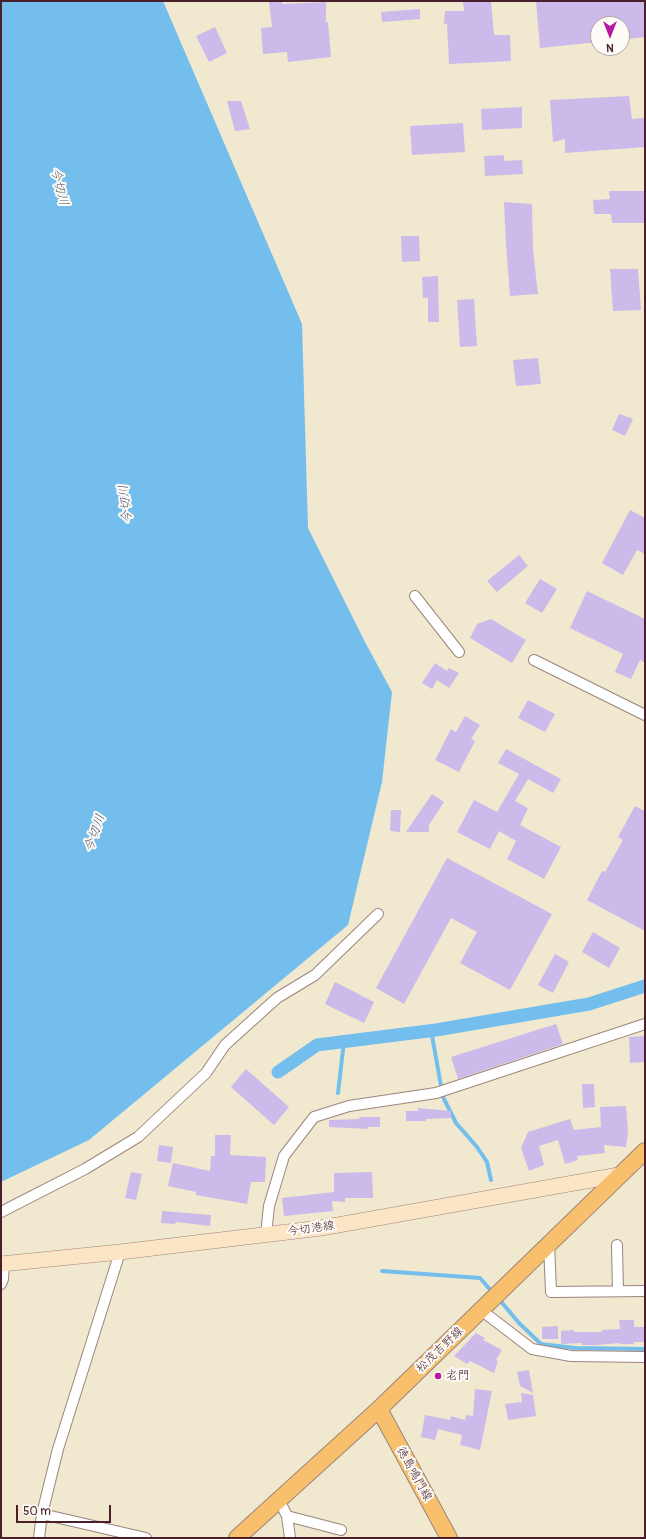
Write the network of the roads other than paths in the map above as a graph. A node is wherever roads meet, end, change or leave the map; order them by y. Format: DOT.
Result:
graph roads {
  1 [pos="415,596"];
  2 [pos="460,652"];
  3 [pos="534,660"];
  4 [pos="645,715"];
  5 [pos="378,914"];
  6 [pos="645,1024"];
  7 [pos="645,1151"];
  8 [pos="645,1168"];
  9 [pos="619,1175"];
  10 [pos="1,1212"];
  11 [pos="266,1235"];
  12 [pos="549,1244"];
  13 [pos="617,1246"];
  14 [pos="120,1252"];
  15 [pos="2,1263"];
  16 [pos="1,1284"];
  17 [pos="618,1291"];
  18 [pos="645,1291"];
  19 [pos="481,1310"];
  20 [pos="645,1357"];
  21 [pos="379,1409"];
  22 [pos="279,1500"];
  23 [pos="42,1514"];
  24 [pos="287,1516"];
  25 [pos="342,1530"];
  26 [pos="39,1538"];
  27 [pos="146,1538"];
  28 [pos="237,1538"];
  29 [pos="290,1538"];
  30 [pos="449,1538"];
  1 -- 2 [label="street"];
  3 -- 4 [label="street"];
  5 -- 10 [label="street"];
  6 -- 11 [label="street"];
  7 -- 9 [label="main road"];
  8 -- 9 [label="main road, 松茂吉野線"];
  9 -- 11 [label="main road, 今切港線"];
  9 -- 12 [label="main road, 松茂吉野線"];
  11 -- 14 [label="main road, 今切港線"];
  12 -- 17 [label="street"];
  12 -- 19 [label="main road, 松茂吉野線"];
  13 -- 17 [label="street"];
  14 -- 15 [label="main road, 今切港線"];
  14 -- 23 [label="street"];
  15 -- 16 [label="street"];
  17 -- 18 [label="street"];
  19 -- 20 [label="street"];
  19 -- 21 [label="main road, 松茂吉野線"];
  21 -- 22 [label="main road, 松茂吉野線"];
  21 -- 30 [label="main road, 徳島鳴門線"];
  22 -- 24 [label="street"];
  22 -- 28 [label="main road, 松茂吉野線"];
  23 -- 26 [label="street"];
  23 -- 27 [label="street"];
  24 -- 25 [label="street"];
  24 -- 29 [label="street"];
}
